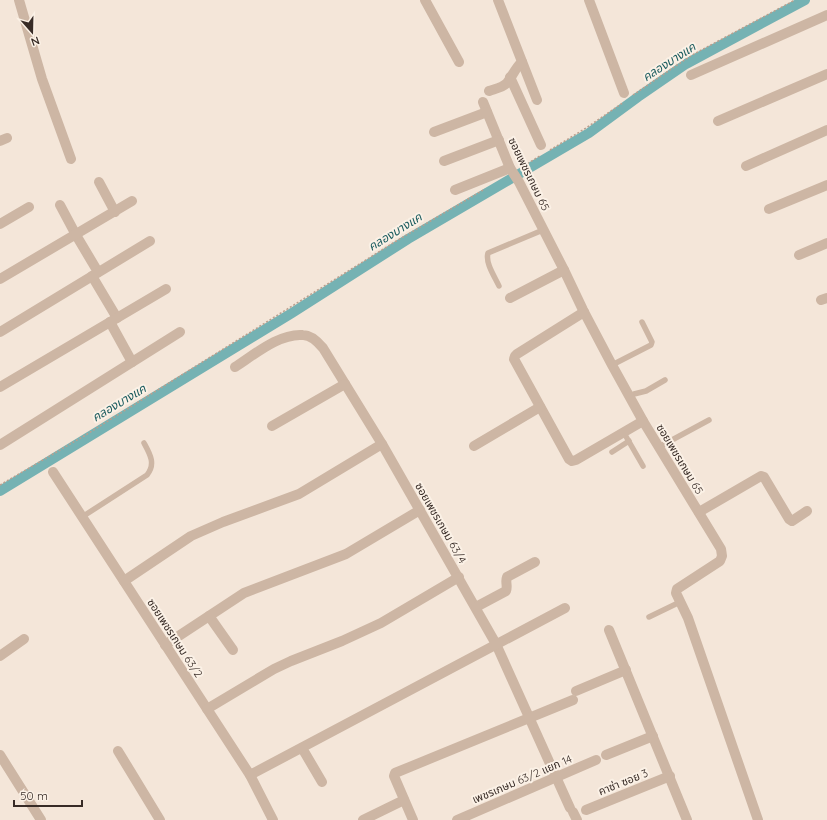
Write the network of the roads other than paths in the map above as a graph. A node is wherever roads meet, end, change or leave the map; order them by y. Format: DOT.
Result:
graph roads {
  1 [pos="19,0"];
  2 [pos="425,0"];
  3 [pos="498,0"];
  4 [pos="588,0"];
  5 [pos="827,15"];
  6 [pos="459,62"];
  7 [pos="522,62"];
  8 [pos="827,74"];
  9 [pos="691,75"];
  10 [pos="510,76"];
  11 [pos="488,92"];
  12 [pos="624,93"];
  13 [pos="537,100"];
  14 [pos="483,102"];
  15 [pos="487,112"];
  16 [pos="718,121"];
  17 [pos="827,130"];
  18 [pos="434,132"];
  19 [pos="499,140"];
  20 [pos="544,150"];
  21 [pos="71,159"];
  22 [pos="444,161"];
  23 [pos="746,166"];
  24 [pos="513,169"];
  25 [pos="99,182"];
  26 [pos="827,185"];
  27 [pos="455,190"];
  28 [pos="132,201"];
  29 [pos="60,205"];
  30 [pos="29,207"];
  31 [pos="769,209"];
  32 [pos="114,212"];
  33 [pos="0,224"];
  34 [pos="543,230"];
  35 [pos="76,235"];
  36 [pos="150,241"];
  37 [pos="827,243"];
  38 [pos="799,255"];
  39 [pos="564,270"];
  40 [pos="95,274"];
  41 [pos="0,279"];
  42 [pos="499,286"];
  43 [pos="166,289"];
  44 [pos="510,298"];
  45 [pos="584,312"];
  46 [pos="114,320"];
  47 [pos="642,322"];
  48 [pos="0,332"];
  49 [pos="180,332"];
  50 [pos="132,362"];
  51 [pos="612,365"];
  52 [pos="235,367"];
  53 [pos="666,380"];
  54 [pos="345,384"];
  55 [pos="0,387"];
  56 [pos="630,397"];
  57 [pos="540,407"];
  58 [pos="709,420"];
  59 [pos="644,421"];
  60 [pos="272,426"];
  61 [pos="627,437"];
  62 [pos="144,443"];
  63 [pos="382,444"];
  64 [pos="0,445"];
  65 [pos="474,446"];
  66 [pos="659,447"];
  67 [pos="612,452"];
  68 [pos="643,466"];
  69 [pos="53,472"];
  70 [pos="420,510"];
  71 [pos="807,511"];
  72 [pos="699,512"];
  73 [pos="82,517"];
  74 [pos="535,562"];
  75 [pos="459,577"];
  76 [pos="124,581"];
  77 [pos="680,602"];
  78 [pos="476,607"];
  79 [pos="565,608"];
  80 [pos="209,616"];
  81 [pos="649,618"];
  82 [pos="609,630"];
  83 [pos="24,639"];
  84 [pos="496,644"];
  85 [pos="165,645"];
  86 [pos="233,650"];
  87 [pos="0,656"];
  88 [pos="626,670"];
  89 [pos="576,691"];
  90 [pos="572,700"];
  91 [pos="207,709"];
  92 [pos="530,718"];
  93 [pos="653,736"];
  94 [pos="302,748"];
  95 [pos="118,751"];
  96 [pos="0,755"];
  97 [pos="606,755"];
  98 [pos="596,760"];
  99 [pos="4,769"];
  100 [pos="250,776"];
  101 [pos="670,776"];
  102 [pos="556,777"];
  103 [pos="322,782"];
  104 [pos="404,800"];
  105 [pos="586,810"];
  106 [pos="574,813"];
  107 [pos="40,820"];
  108 [pos="160,820"];
  109 [pos="274,820"];
  110 [pos="363,820"];
  111 [pos="414,820"];
  112 [pos="457,820"];
  113 [pos="687,820"];
  114 [pos="758,820"];
  1 -- 21 [label="street"];
  2 -- 6 [label="street"];
  3 -- 7 [label="street"];
  4 -- 12 [label="street"];
  5 -- 9 [label="street"];
  7 -- 10 [label="street"];
  7 -- 13 [label="street"];
  8 -- 16 [label="street"];
  10 -- 11 [label="street"];
  10 -- 20 [label="street"];
  14 -- 15 [label="street, ซอยเพชรเกษม 65"];
  15 -- 18 [label="street"];
  15 -- 19 [label="street, ซอยเพชรเกษม 65"];
  17 -- 23 [label="street"];
  19 -- 22 [label="street"];
  19 -- 24 [label="street, ซอยเพชรเกษม 65"];
  24 -- 27 [label="street"];
  24 -- 34 [label="street, ซอยเพชรเกษม 65"];
  25 -- 32 [label="street"];
  26 -- 31 [label="street"];
  28 -- 32 [label="street"];
  29 -- 35 [label="street"];
  30 -- 33 [label="street"];
  32 -- 35 [label="street"];
  34 -- 39 [label="street, ซอยเพชรเกษม 65"];
  34 -- 42 [label="lane"];
  35 -- 40 [label="street"];
  35 -- 41 [label="street"];
  36 -- 40 [label="street"];
  37 -- 38 [label="street"];
  39 -- 44 [label="street"];
  39 -- 45 [label="street, ซอยเพชรเกษม 65"];
  40 -- 46 [label="street"];
  40 -- 48 [label="street"];
  43 -- 46 [label="street"];
  45 -- 51 [label="street, ซอยเพชรเกษม 65"];
  45 -- 57 [label="street"];
  46 -- 50 [label="street"];
  46 -- 55 [label="street"];
  47 -- 51 [label="lane"];
  49 -- 50 [label="street"];
  50 -- 64 [label="street"];
  51 -- 56 [label="street, ซอยเพชรเกษม 65"];
  52 -- 54 [label="street, ซอยเพชรเกษม 63/4"];
  53 -- 56 [label="lane"];
  54 -- 60 [label="street"];
  54 -- 63 [label="street, ซอยเพชรเกษม 63/4"];
  56 -- 59 [label="street, ซอยเพชรเกษม 65"];
  57 -- 61 [label="street"];
  57 -- 65 [label="street"];
  58 -- 66 [label="lane"];
  59 -- 61 [label="street"];
  59 -- 66 [label="street, ซอยเพชรเกษม 65"];
  61 -- 67 [label="lane"];
  61 -- 68 [label="lane"];
  62 -- 73 [label="lane"];
  63 -- 70 [label="street, ซอยเพชรเกษม 63/4"];
  63 -- 76 [label="street"];
  66 -- 72 [label="street, ซอยเพชรเกษม 65"];
  69 -- 73 [label="street, ซอยเพชรเกษม 63/2"];
  70 -- 75 [label="street, ซอยเพชรเกษม 63/4"];
  70 -- 80 [label="street"];
  71 -- 72 [label="street"];
  72 -- 77 [label="street, ซอยเพชรเกษม 65"];
  73 -- 76 [label="street, ซอยเพชรเกษม 63/2"];
  74 -- 78 [label="street"];
  75 -- 78 [label="street, ซอยเพชรเกษม 63/4"];
  75 -- 91 [label="street"];
  76 -- 85 [label="street, ซอยเพชรเกษม 63/2"];
  77 -- 81 [label="lane"];
  77 -- 114 [label="street"];
  78 -- 84 [label="street, ซอยเพชรเกษม 63/4"];
  79 -- 84 [label="street"];
  80 -- 85 [label="street"];
  80 -- 86 [label="street"];
  82 -- 88 [label="street"];
  83 -- 87 [label="street"];
  84 -- 92 [label="street, ซอยเพชรเกษม 63/4"];
  84 -- 94 [label="street"];
  85 -- 91 [label="street, ซอยเพชรเกษม 63/2"];
  88 -- 89 [label="street"];
  88 -- 93 [label="street"];
  90 -- 92 [label="street"];
  91 -- 100 [label="street, ซอยเพชรเกษม 63/2"];
  92 -- 102 [label="street, ซอยเพชรเกษม 63/4"];
  92 -- 104 [label="street"];
  93 -- 97 [label="street"];
  93 -- 101 [label="street"];
  94 -- 100 [label="street"];
  94 -- 103 [label="street"];
  95 -- 108 [label="street"];
  96 -- 99 [label="street"];
  98 -- 102 [label="street, เพชรเกษม 63/2 แยก 14"];
  99 -- 107 [label="street"];
  100 -- 109 [label="street, ซอยเพชรเกษม 63/2"];
  101 -- 105 [label="street, คาซ่า ซอย 3"];
  101 -- 113 [label="street"];
  102 -- 106 [label="street, ซอยเพชรเกษม 63/4"];
  102 -- 112 [label="street, เพชรเกษม 63/2 แยก 14"];
  104 -- 110 [label="street"];
  104 -- 111 [label="street"];
}
